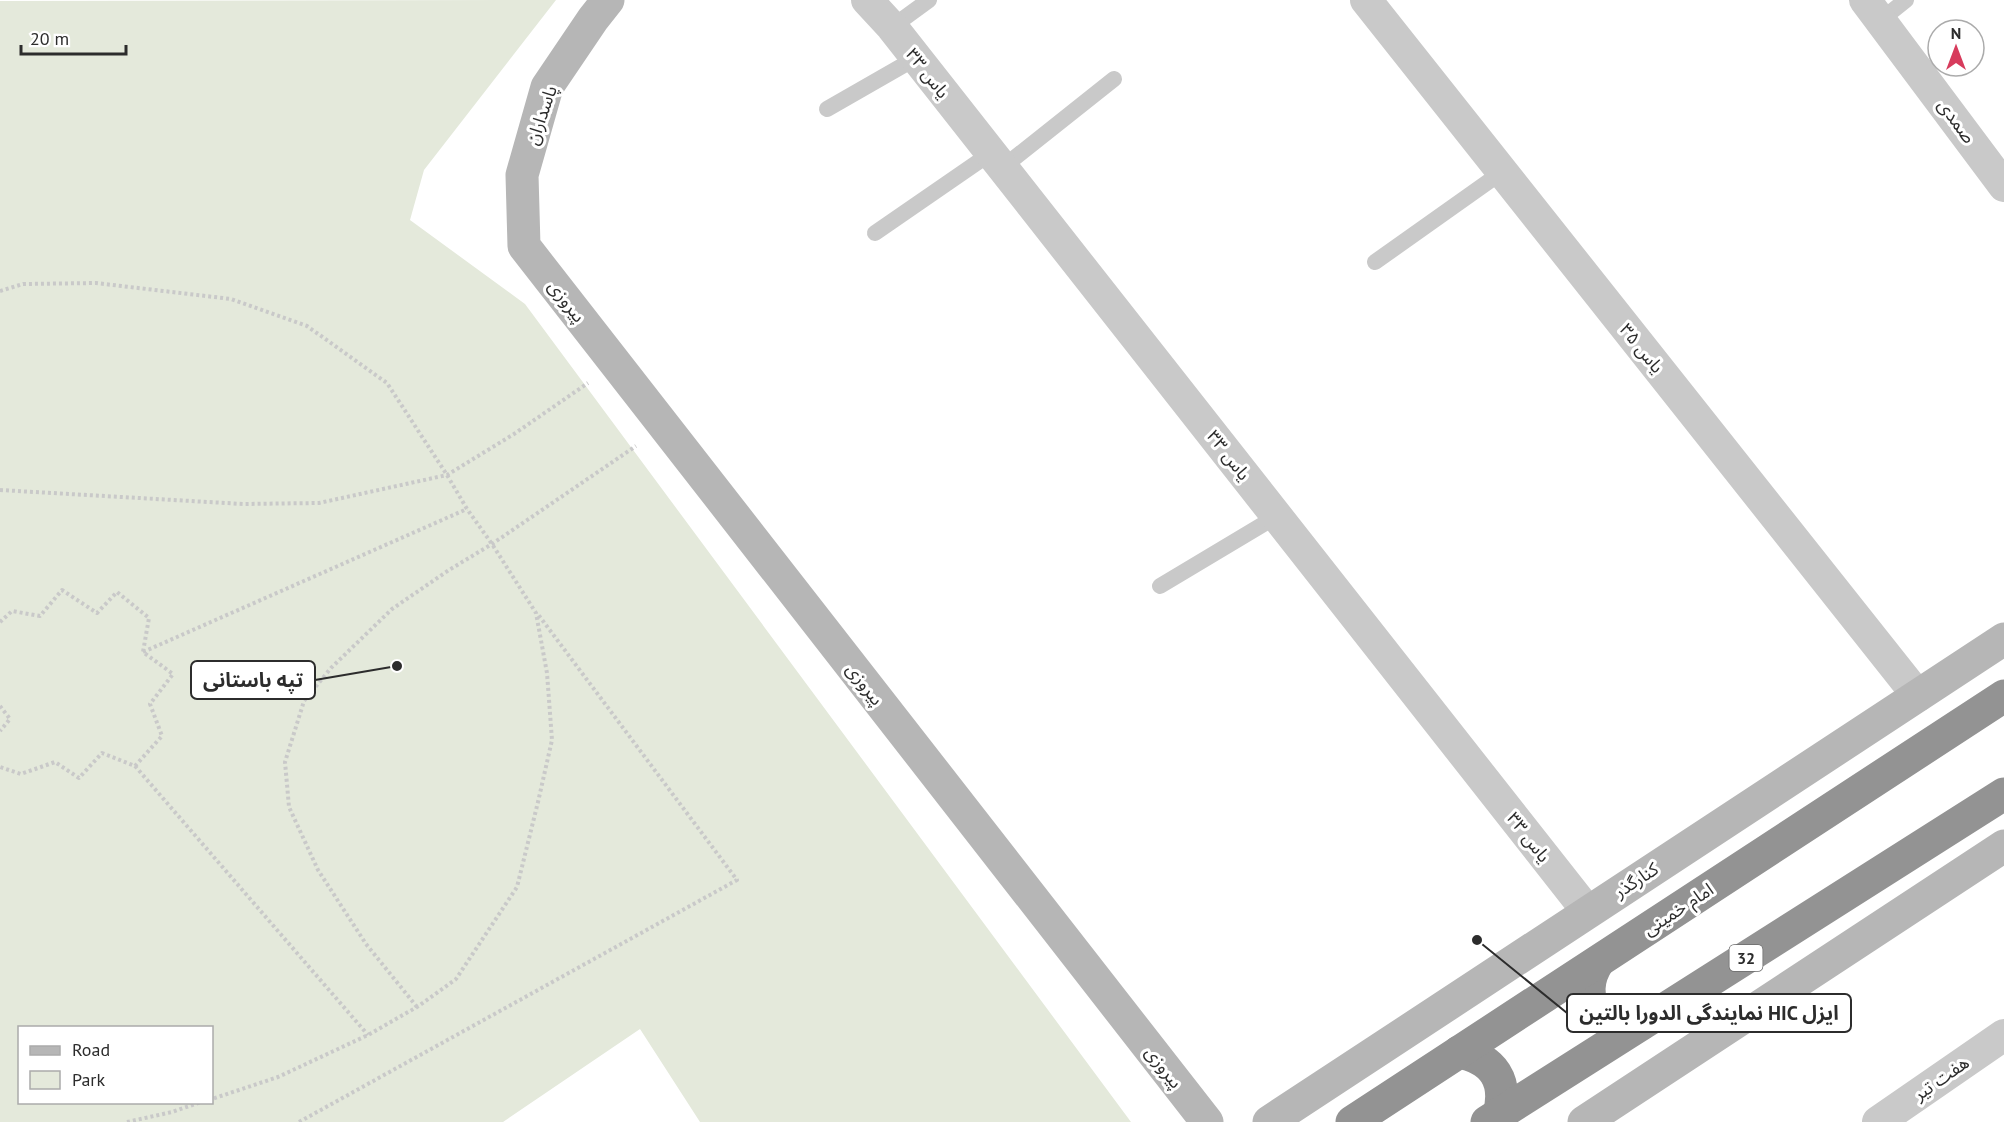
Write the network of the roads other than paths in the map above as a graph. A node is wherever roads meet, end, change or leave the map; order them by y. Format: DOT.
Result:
graph roads {
  1 [pos="608,0"];
  2 [pos="867,0"];
  3 [pos="929,0"];
  4 [pos="1366,0"];
  5 [pos="1906,0"];
  6 [pos="1873,10"];
  7 [pos="892,27"];
  8 [pos="916,58"];
  9 [pos="1114,79"];
  10 [pos="828,109"];
  11 [pos="997,160"];
  12 [pos="1502,172"];
  13 [pos="2004,186"];
  14 [pos="875,233"];
  15 [pos="524,246"];
  16 [pos="1375,262"];
  17 [pos="1277,516"];
  18 [pos="1160,586"];
  19 [pos="2004,639"];
  20 [pos="1918,696"];
  21 [pos="2004,696"];
  22 [pos="2004,794"];
  23 [pos="2004,846"];
  24 [pos="1588,912"];
  25 [pos="1598,962"];
  26 [pos="1641,1024"];
  27 [pos="2004,1035"];
  28 [pos="1460,1052"];
  29 [pos="1493,1118"];
  30 [pos="1207,1122"];
  31 [pos="1269,1122"];
  32 [pos="1352,1122"];
  33 [pos="1584,1122"];
  34 [pos="1878,1122"];
  1 -- 15 [label="street, پاسداران"];
  2 -- 7 [label="street, یاس ۳۳"];
  3 -- 7 [label="lane"];
  4 -- 12 [label="street, یاس ۳۵"];
  5 -- 6 [label="lane"];
  6 -- 13 [label="street, صمدی"];
  7 -- 8 [label="street, یاس ۳۳"];
  8 -- 10 [label="lane"];
  8 -- 11 [label="street, یاس ۳۳"];
  9 -- 11 [label="lane"];
  11 -- 14 [label="lane"];
  11 -- 17 [label="street, یاس ۳۳"];
  12 -- 16 [label="lane"];
  12 -- 20 [label="street, یاس ۳۵"];
  15 -- 30 [label="street, پیروزی"];
  17 -- 18 [label="lane"];
  17 -- 24 [label="street, یاس ۳۳"];
  19 -- 20 [label="street, کنارگذر"];
  20 -- 24 [label="street, کنارگذر"];
  21 -- 25 [label="highway, امام خمینی"];
  22 -- 26 [label="highway, 32"];
  23 -- 33 [label="street"];
  24 -- 31 [label="street, کنارگذر"];
  25 -- 26 [label="highway"];
  25 -- 28 [label="highway, امام خمینی"];
  26 -- 29 [label="highway, 32"];
  27 -- 34 [label="street, هفت تیر"];
  28 -- 29 [label="highway"];
  28 -- 32 [label="highway, امام خمینی"];
}
